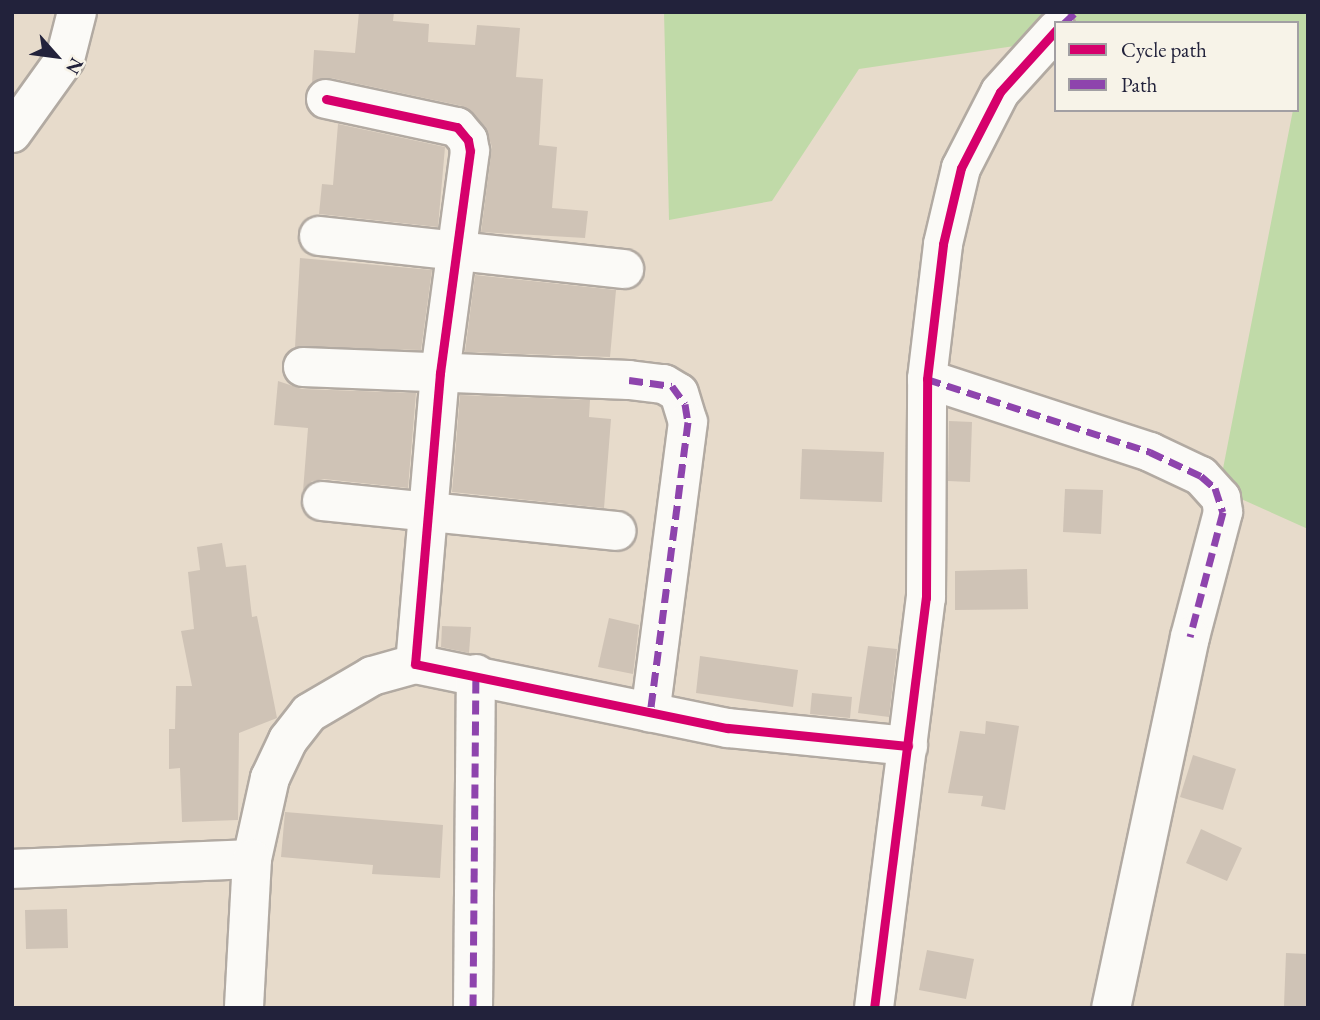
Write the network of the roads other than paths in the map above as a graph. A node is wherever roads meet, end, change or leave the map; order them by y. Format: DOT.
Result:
graph roads {
  1 [pos="76,12"];
  2 [pos="1054,32"];
  3 [pos="326,99"];
  4 [pos="12,133"];
  5 [pos="319,236"];
  6 [pos="457,248"];
  7 [pos="624,269"];
  8 [pos="303,367"];
  9 [pos="440,373"];
  10 [pos="927,379"];
  11 [pos="322,501"];
  12 [pos="431,512"];
  13 [pos="615,531"];
  14 [pos="415,664"];
  15 [pos="475,674"];
  16 [pos="650,713"];
  17 [pos="908,746"];
  18 [pos="252,859"];
  19 [pos="12,869"];
  20 [pos="244,1008"];
  21 [pos="473,1008"];
  22 [pos="874,1008"];
  23 [pos="1111,1008"];
  1 -- 4 [label="street"];
  2 -- 10 [label="street"];
  3 -- 6 [label="street"];
  5 -- 6 [label="street"];
  6 -- 7 [label="street"];
  6 -- 9 [label="street"];
  8 -- 9 [label="street"];
  9 -- 12 [label="street"];
  9 -- 16 [label="street"];
  10 -- 17 [label="street"];
  10 -- 23 [label="street"];
  11 -- 12 [label="street"];
  12 -- 13 [label="street"];
  12 -- 14 [label="street"];
  14 -- 15 [label="street"];
  14 -- 18 [label="street"];
  15 -- 16 [label="street"];
  15 -- 21 [label="street"];
  16 -- 17 [label="street"];
  17 -- 22 [label="street"];
  18 -- 19 [label="street"];
  18 -- 20 [label="street"];
}
